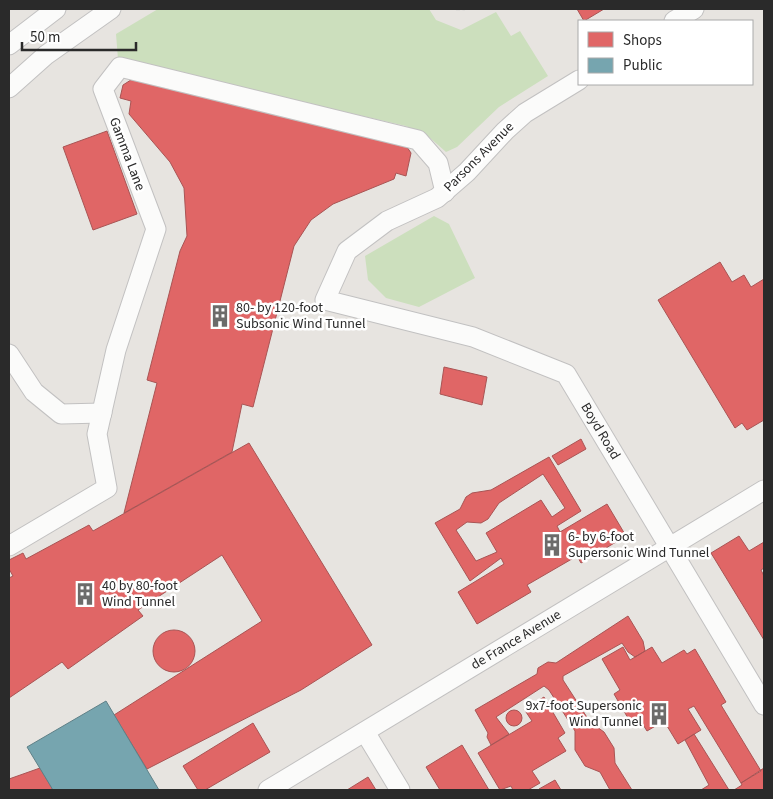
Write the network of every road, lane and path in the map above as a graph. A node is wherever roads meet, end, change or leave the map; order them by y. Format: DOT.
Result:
graph roads {
  1 [pos="56,9"];
  2 [pos="111,9"];
  3 [pos="456,9"];
  4 [pos="465,9"];
  5 [pos="694,9"];
  6 [pos="676,20"];
  7 [pos="9,44"];
  8 [pos="578,81"];
  9 [pos="9,88"];
  10 [pos="445,192"];
  11 [pos="325,300"];
  12 [pos="9,354"];
  13 [pos="102,413"];
  14 [pos="764,490"];
  15 [pos="9,546"];
  16 [pos="670,547"];
  17 [pos="764,705"];
  18 [pos="365,732"];
  19 [pos="268,790"];
  20 [pos="400,790"];
  1 -- 7 [label="street"];
  2 -- 9 [label="street"];
  3 -- 4 [label="path"];
  5 -- 6 [label="street"];
  8 -- 10 [label="street, Parsons Avenue"];
  10 -- 11 [label="street, Parsons Avenue"];
  10 -- 13 [label="street, Gamma Lane"];
  11 -- 16 [label="street, Boyd Road"];
  12 -- 13 [label="street"];
  13 -- 15 [label="street, Gamma Lane"];
  14 -- 16 [label="street, de France Avenue"];
  16 -- 17 [label="street, Boyd Road"];
  16 -- 18 [label="street, de France Avenue"];
  18 -- 19 [label="street, de France Avenue"];
  18 -- 20 [label="street"];
}
